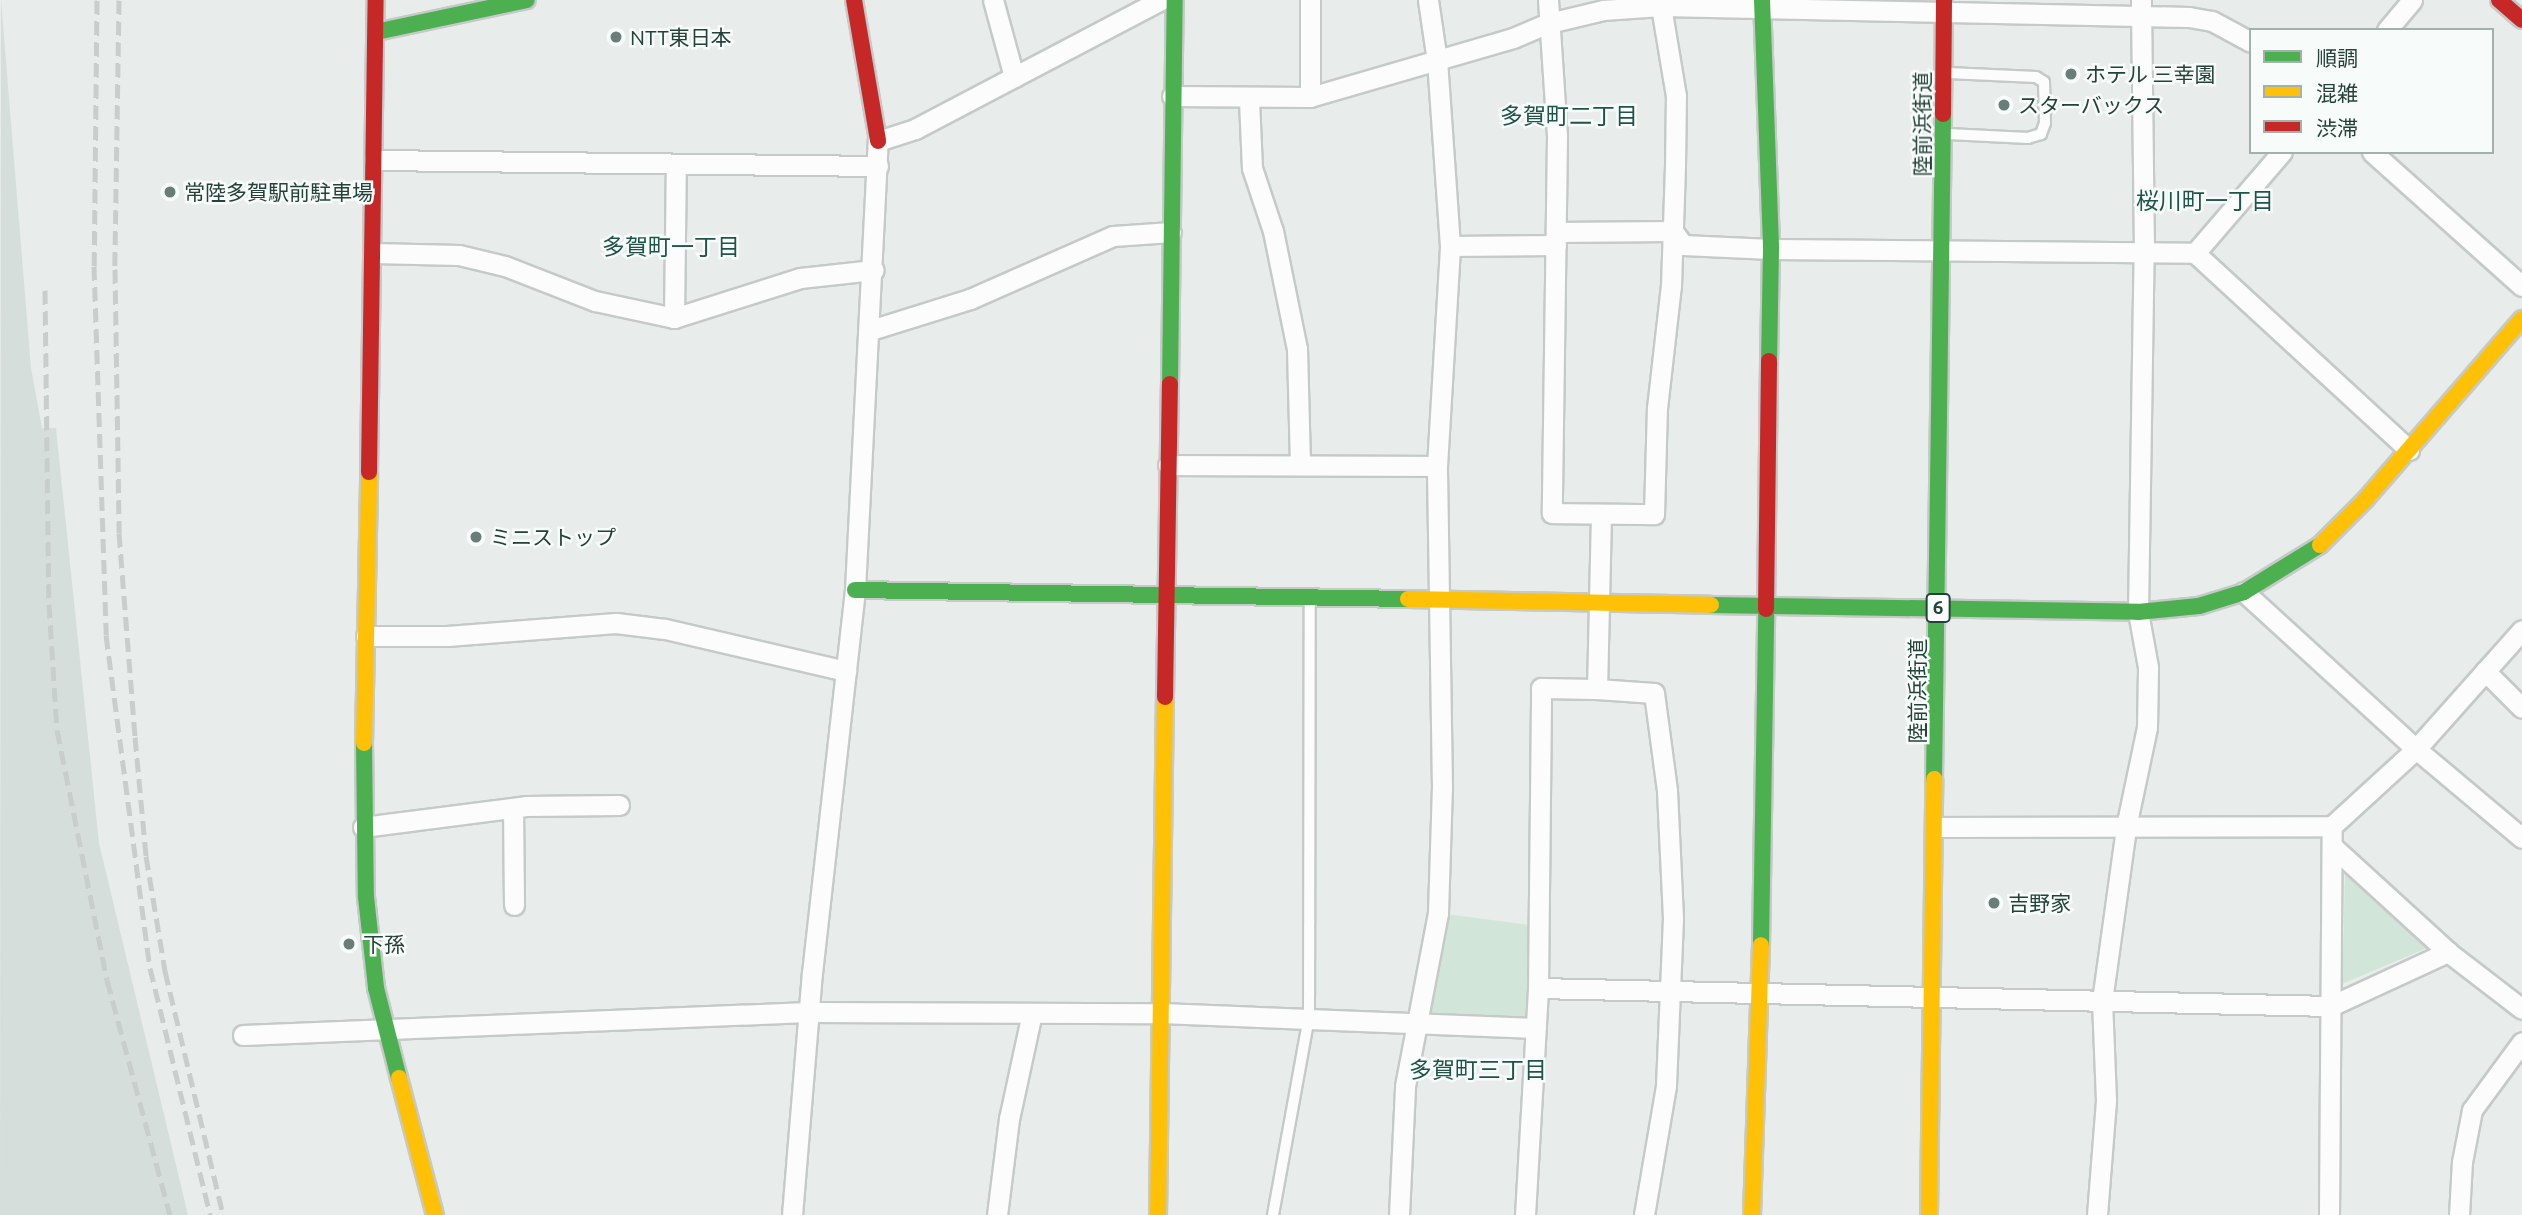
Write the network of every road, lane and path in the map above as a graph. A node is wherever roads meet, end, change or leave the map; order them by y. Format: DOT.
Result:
graph roads {
  1 [pos="376,0"];
  2 [pos="527,0"];
  3 [pos="854,0"];
  4 [pos="993,0"];
  5 [pos="1161,0"];
  6 [pos="1175,0"];
  7 [pos="1310,0"];
  8 [pos="1427,0"];
  9 [pos="1548,0"];
  10 [pos="2412,0"];
  11 [pos="2499,0"];
  12 [pos="1661,3"];
  13 [pos="1761,6"];
  14 [pos="1944,7"];
  15 [pos="2141,8"];
  16 [pos="2522,20"];
  17 [pos="1549,23"];
  18 [pos="2389,28"];
  19 [pos="376,33"];
  20 [pos="2249,41"];
  21 [pos="1437,61"];
  22 [pos="1944,73"];
  23 [pos="1014,77"];
  24 [pos="1172,96"];
  25 [pos="1310,97"];
  26 [pos="1249,100"];
  27 [pos="1943,134"];
  28 [pos="878,141"];
  29 [pos="2280,154"];
  30 [pos="2374,154"];
  31 [pos="374,160"];
  32 [pos="676,164"];
  33 [pos="878,166"];
  34 [pos="1673,231"];
  35 [pos="1171,232"];
  36 [pos="1556,239"];
  37 [pos="1450,246"];
  38 [pos="1771,249"];
  39 [pos="2144,250"];
  40 [pos="373,253"];
  41 [pos="1943,253"];
  42 [pos="2195,253"];
  43 [pos="874,270"];
  44 [pos="2522,286"];
  45 [pos="674,318"];
  46 [pos="870,330"];
  47 [pos="2518,330"];
  48 [pos="2409,450"];
  49 [pos="1300,464"];
  50 [pos="1168,465"];
  51 [pos="1437,466"];
  52 [pos="1601,513"];
  53 [pos="855,590"];
  54 [pos="2244,592"];
  55 [pos="1167,596"];
  56 [pos="1310,597"];
  57 [pos="1438,598"];
  58 [pos="1599,602"];
  59 [pos="1763,607"];
  60 [pos="1938,607"];
  61 [pos="2138,612"];
  62 [pos="2522,630"];
  63 [pos="366,636"];
  64 [pos="846,671"];
  65 [pos="2485,671"];
  66 [pos="1597,689"];
  67 [pos="2522,708"];
  68 [pos="2416,749"];
  69 [pos="619,805"];
  70 [pos="513,808"];
  71 [pos="363,827"];
  72 [pos="1937,827"];
  73 [pos="2126,827"];
  74 [pos="2332,836"];
  75 [pos="2522,838"];
  76 [pos="514,905"];
  77 [pos="2448,952"];
  78 [pos="1538,988"];
  79 [pos="1667,995"];
  80 [pos="1760,995"];
  81 [pos="1932,997"];
  82 [pos="2102,1000"];
  83 [pos="2331,1006"];
  84 [pos="2522,1009"];
  85 [pos="808,1012"];
  86 [pos="1032,1013"];
  87 [pos="1161,1013"];
  88 [pos="1309,1017"];
  89 [pos="1420,1020"];
  90 [pos="387,1028"];
  91 [pos="1536,1028"];
  92 [pos="243,1035"];
  93 [pos="2522,1042"];
  94 [pos="435,1215"];
  95 [pos="792,1215"];
  96 [pos="997,1215"];
  97 [pos="1158,1215"];
  98 [pos="1273,1215"];
  99 [pos="1399,1215"];
  100 [pos="1525,1215"];
  101 [pos="1644,1215"];
  102 [pos="1752,1215"];
  103 [pos="1929,1215"];
  104 [pos="2097,1215"];
  105 [pos="2329,1215"];
  106 [pos="2459,1215"];
  1 -- 19 [label="main road"];
  2 -- 19 [label="main road"];
  3 -- 28 [label="main road"];
  4 -- 23 [label="street"];
  5 -- 23 [label="street"];
  6 -- 24 [label="main road"];
  7 -- 25 [label="street"];
  8 -- 21 [label="street"];
  9 -- 17 [label="street"];
  10 -- 18 [label="street"];
  11 -- 16 [label="main road"];
  12 -- 13 [label="street"];
  12 -- 17 [label="street"];
  12 -- 34 [label="street"];
  13 -- 14 [label="street"];
  13 -- 38 [label="main road"];
  14 -- 15 [label="street"];
  14 -- 22 [label="main road, 陸前浜街道 / 6"];
  15 -- 20 [label="street"];
  15 -- 39 [label="street"];
  17 -- 21 [label="street"];
  17 -- 36 [label="street"];
  19 -- 31 [label="main road"];
  21 -- 25 [label="street"];
  21 -- 37 [label="street"];
  22 -- 27 [label="main road, 陸前浜街道 / 6"];
  22 -- 27 [label="lane"];
  23 -- 28 [label="street"];
  24 -- 26 [label="street"];
  24 -- 35 [label="main road"];
  25 -- 26 [label="street"];
  26 -- 49 [label="street"];
  27 -- 41 [label="main road, 陸前浜街道 / 6"];
  28 -- 33 [label="street"];
  29 -- 42 [label="street"];
  30 -- 44 [label="street"];
  31 -- 32 [label="street"];
  31 -- 40 [label="main road"];
  32 -- 33 [label="street"];
  32 -- 45 [label="street"];
  33 -- 43 [label="street"];
  34 -- 36 [label="street"];
  34 -- 38 [label="street"];
  34 -- 52 [label="street"];
  35 -- 46 [label="street"];
  35 -- 50 [label="main road"];
  36 -- 37 [label="street"];
  36 -- 52 [label="street"];
  37 -- 51 [label="street"];
  38 -- 41 [label="street"];
  38 -- 59 [label="main road"];
  39 -- 41 [label="street"];
  39 -- 42 [label="street"];
  39 -- 61 [label="street"];
  40 -- 45 [label="street"];
  40 -- 63 [label="main road"];
  41 -- 60 [label="main road, 陸前浜街道 / 6"];
  42 -- 48 [label="street"];
  43 -- 45 [label="street"];
  43 -- 46 [label="street"];
  46 -- 53 [label="street"];
  47 -- 48 [label="main road"];
  48 -- 54 [label="main road"];
  49 -- 50 [label="street"];
  49 -- 51 [label="street"];
  50 -- 55 [label="main road"];
  51 -- 57 [label="street"];
  52 -- 58 [label="street"];
  53 -- 55 [label="main road"];
  53 -- 64 [label="street"];
  54 -- 61 [label="main road"];
  54 -- 68 [label="street"];
  55 -- 56 [label="main road"];
  55 -- 87 [label="main road"];
  56 -- 57 [label="main road"];
  56 -- 88 [label="lane"];
  57 -- 58 [label="main road"];
  57 -- 89 [label="street"];
  58 -- 59 [label="main road"];
  58 -- 66 [label="street"];
  59 -- 60 [label="main road"];
  59 -- 80 [label="main road"];
  60 -- 61 [label="main road"];
  60 -- 72 [label="main road, 陸前浜街道 / 6"];
  61 -- 73 [label="street"];
  62 -- 65 [label="street"];
  63 -- 64 [label="street"];
  63 -- 71 [label="main road"];
  64 -- 85 [label="street"];
  65 -- 67 [label="street"];
  65 -- 68 [label="street"];
  66 -- 78 [label="street"];
  66 -- 79 [label="street"];
  68 -- 74 [label="street"];
  68 -- 75 [label="street"];
  69 -- 70 [label="street"];
  70 -- 71 [label="street"];
  70 -- 76 [label="street"];
  71 -- 90 [label="main road"];
  72 -- 73 [label="street"];
  72 -- 81 [label="main road, 陸前浜街道 / 6"];
  73 -- 74 [label="street"];
  73 -- 82 [label="street"];
  74 -- 77 [label="street"];
  74 -- 83 [label="street"];
  77 -- 83 [label="street"];
  77 -- 84 [label="street"];
  78 -- 79 [label="street"];
  78 -- 91 [label="street"];
  79 -- 80 [label="street"];
  79 -- 101 [label="street"];
  80 -- 81 [label="street"];
  80 -- 102 [label="main road"];
  81 -- 82 [label="street"];
  81 -- 103 [label="main road, 陸前浜街道 / 6"];
  82 -- 83 [label="street"];
  82 -- 104 [label="street"];
  83 -- 105 [label="street"];
  85 -- 86 [label="street"];
  85 -- 90 [label="street"];
  85 -- 95 [label="street"];
  86 -- 87 [label="street"];
  86 -- 96 [label="street"];
  87 -- 88 [label="street"];
  87 -- 97 [label="main road"];
  88 -- 89 [label="street"];
  88 -- 98 [label="lane"];
  89 -- 91 [label="street"];
  89 -- 99 [label="street"];
  90 -- 92 [label="street"];
  90 -- 94 [label="main road"];
  91 -- 100 [label="street"];
  93 -- 106 [label="street"];
}
